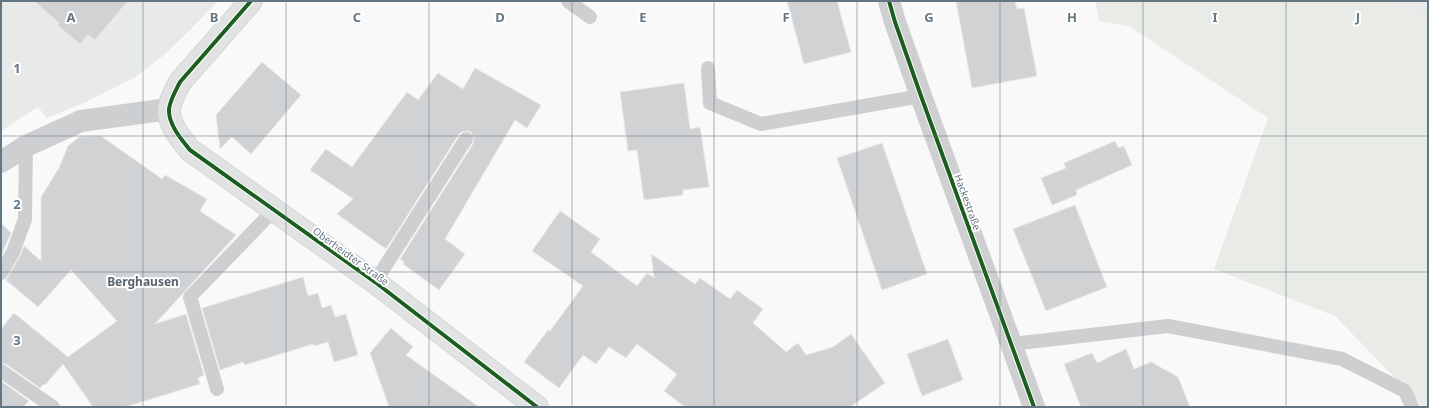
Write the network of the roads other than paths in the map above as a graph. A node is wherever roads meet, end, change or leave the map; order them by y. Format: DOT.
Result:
graph roads {
  1 [pos="251,1"];
  2 [pos="568,1"];
  3 [pos="889,1"];
  4 [pos="590,17"];
  5 [pos="708,68"];
  6 [pos="921,96"];
  7 [pos="169,109"];
  8 [pos="466,139"];
  9 [pos="26,146"];
  10 [pos="1,162"];
  11 [pos="274,210"];
  12 [pos="1,273"];
  13 [pos="375,282"];
  14 [pos="1012,344"];
  15 [pos="1,371"];
  16 [pos="217,389"];
  17 [pos="53,407"];
  18 [pos="537,407"];
  19 [pos="1034,407"];
  20 [pos="1412,407"];
  1 -- 7 [label="street"];
  2 -- 4 [label="lane"];
  3 -- 6 [label="street, Hackestraße"];
  5 -- 6 [label="lane"];
  6 -- 14 [label="street, Hackestraße"];
  7 -- 9 [label="street"];
  7 -- 11 [label="street, Oberheidter Straße"];
  8 -- 13 [label="lane"];
  9 -- 10 [label="street"];
  9 -- 12 [label="lane"];
  11 -- 13 [label="street, Oberheidter Straße"];
  11 -- 16 [label="lane"];
  13 -- 18 [label="street, Oberheidter Straße"];
  14 -- 19 [label="street, Hackestraße"];
  14 -- 20 [label="lane"];
  15 -- 17 [label="lane"];
}
